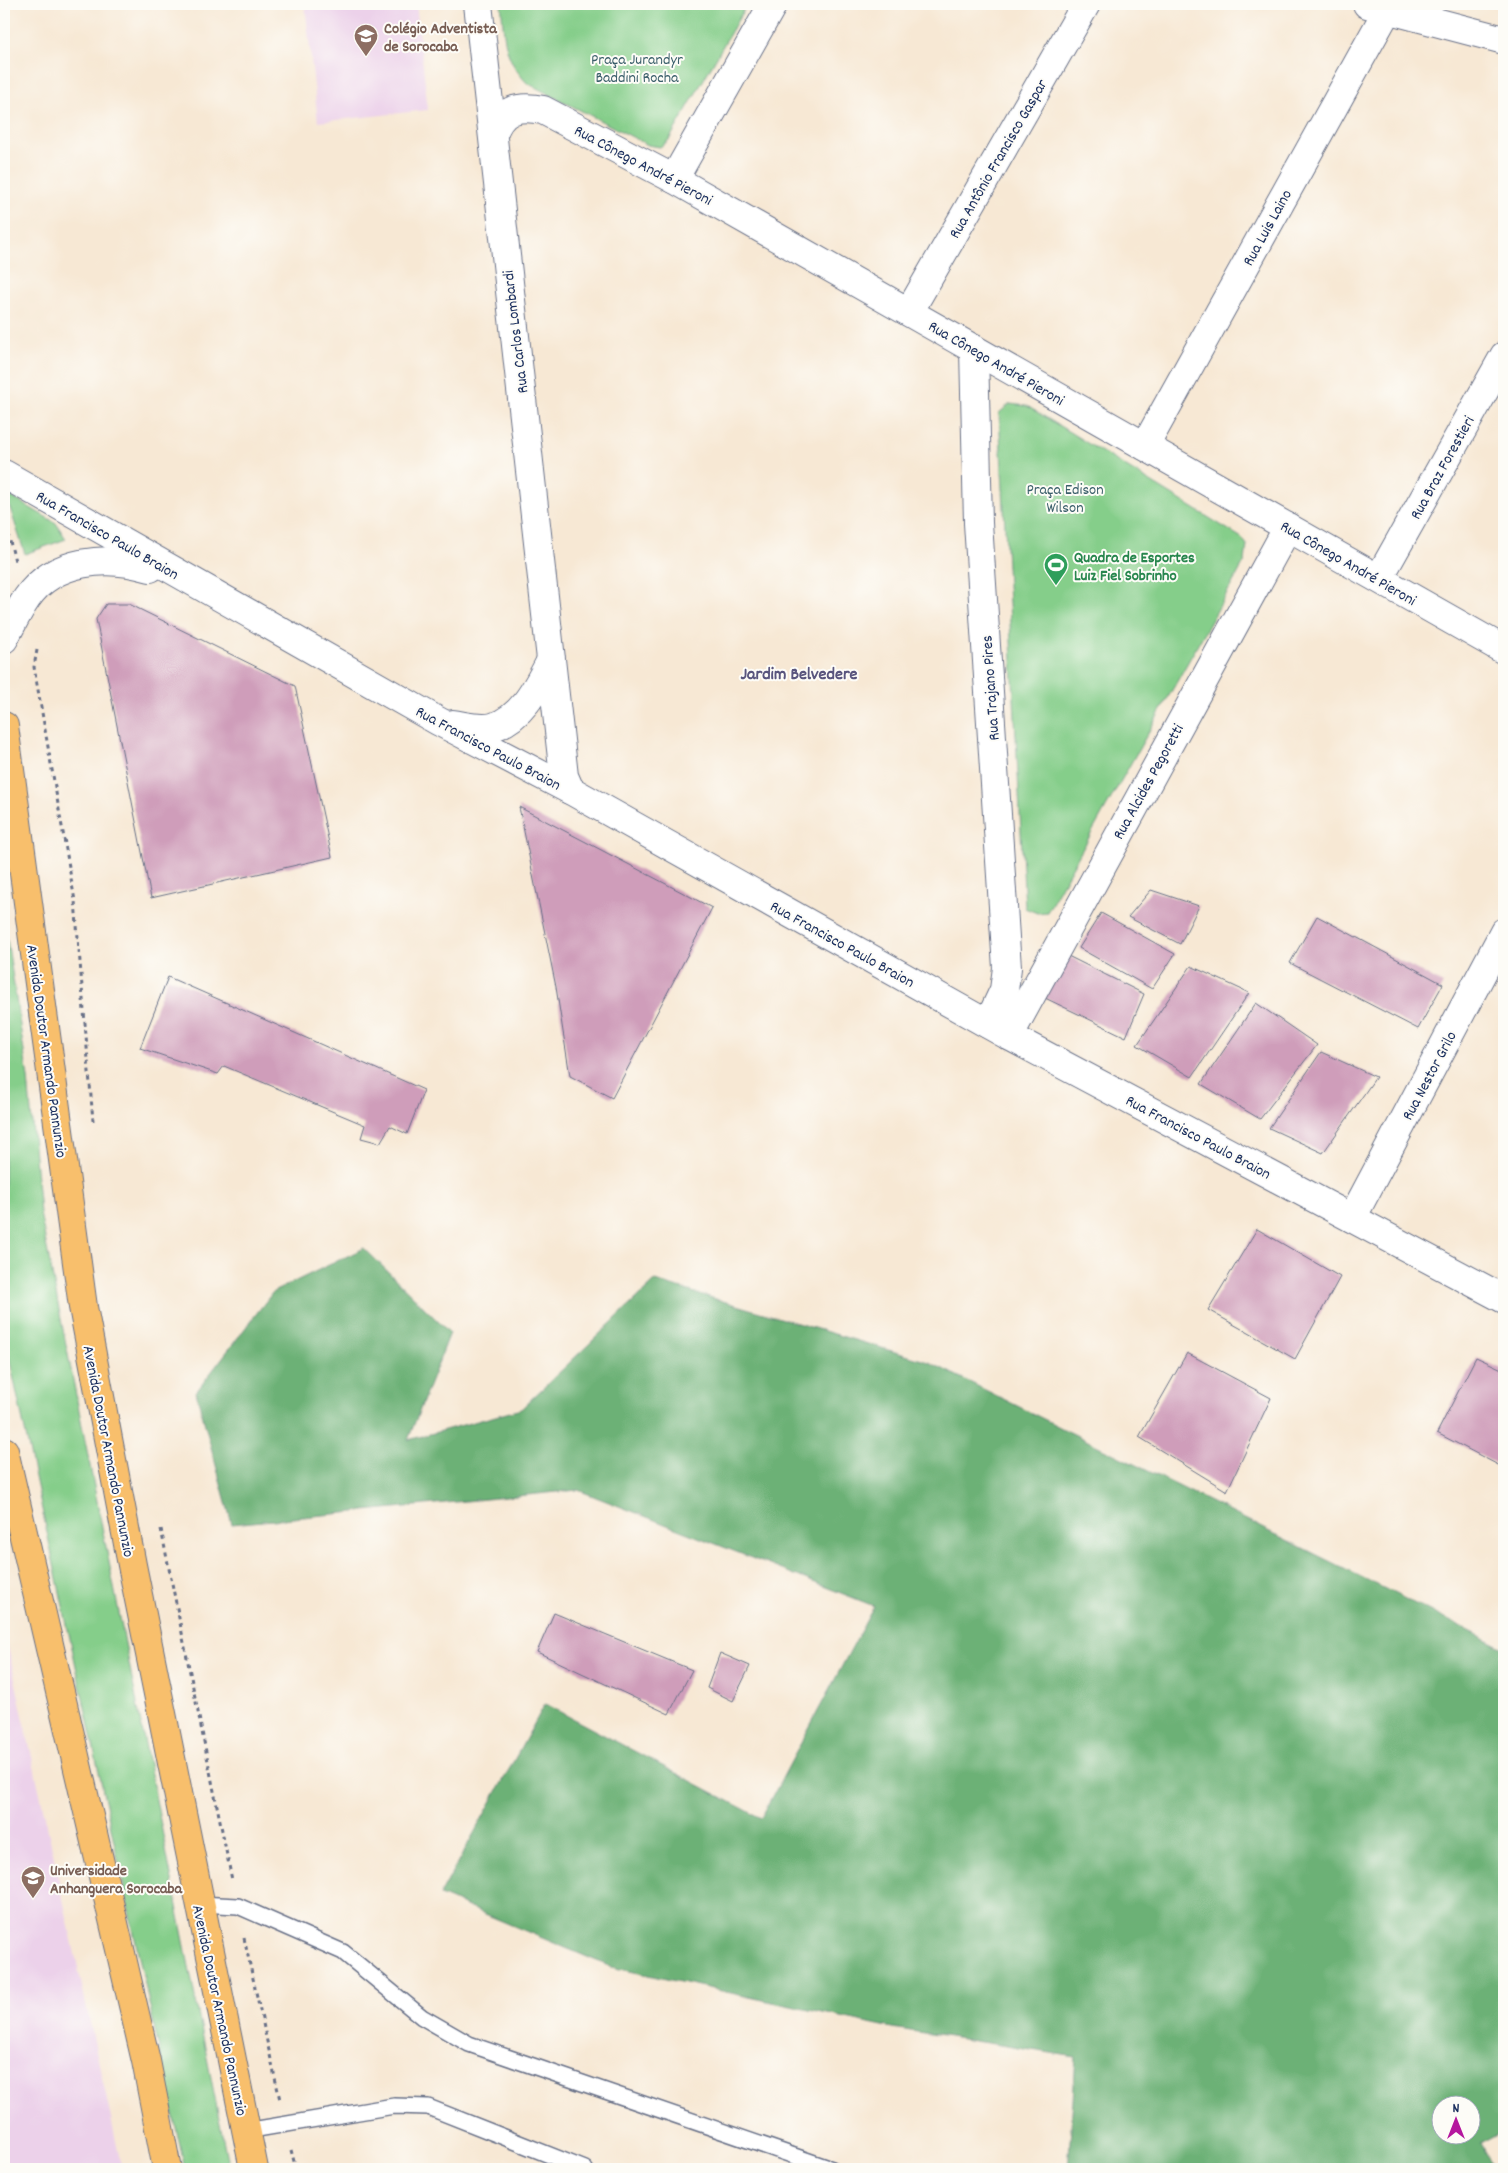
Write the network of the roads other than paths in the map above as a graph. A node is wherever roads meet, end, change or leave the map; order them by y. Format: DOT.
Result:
graph roads {
  1 [pos="478,4"];
  2 [pos="773,4"];
  3 [pos="1086,4"];
  4 [pos="1378,6"];
  5 [pos="1504,40"];
  6 [pos="493,134"];
  7 [pos="674,179"];
  8 [pos="909,312"];
  9 [pos="974,349"];
  10 [pos="1504,356"];
  11 [pos="1145,446"];
  12 [pos="4,474"];
  13 [pos="1288,527"];
  14 [pos="1379,578"];
  15 [pos="186,580"];
  16 [pos="4,639"];
  17 [pos="1504,650"];
  18 [pos="551,660"];
  19 [pos="438,721"];
  20 [pos="4,726"];
  21 [pos="570,790"];
  22 [pos="1504,932"];
  23 [pos="999,1030"];
  24 [pos="1352,1218"];
  25 [pos="1504,1299"];
  26 [pos="4,1451"];
  27 [pos="199,1904"];
  28 [pos="246,2131"];
  29 [pos="167,2169"];
  30 [pos="254,2169"];
  31 [pos="585,2169"];
  32 [pos="832,2169"];
  1 -- 6 [label="street, Rua Carlos Lombardi"];
  2 -- 7 [label="street"];
  3 -- 8 [label="street, Rua Antônio Francisco Gaspar"];
  4 -- 5 [label="street"];
  4 -- 11 [label="street, Rua Luis Laino"];
  6 -- 7 [label="street, Rua Cônego André Pieroni"];
  6 -- 18 [label="street, Rua Carlos Lombardi"];
  7 -- 8 [label="street, Rua Cônego André Pieroni"];
  8 -- 9 [label="street, Rua Cônego André Pieroni"];
  9 -- 11 [label="street, Rua Cônego André Pieroni"];
  9 -- 23 [label="street, Rua Trajano Pires"];
  10 -- 14 [label="street, Rua Braz Forestieri"];
  11 -- 13 [label="street, Rua Cônego André Pieroni"];
  12 -- 15 [label="street, Rua Francisco Paulo Braion"];
  13 -- 14 [label="street, Rua Cônego André Pieroni"];
  13 -- 23 [label="street, Rua Alcides Pegoretti"];
  14 -- 17 [label="street, Rua Cônego André Pieroni"];
  15 -- 16 [label="street, Rua Francisco Paulo Braion"];
  15 -- 19 [label="street, Rua Francisco Paulo Braion"];
  18 -- 19 [label="street"];
  18 -- 21 [label="street, Rua Carlos Lombardi"];
  19 -- 21 [label="street, Rua Francisco Paulo Braion"];
  20 -- 27 [label="main road, Avenida Doutor Armando Pannunzio"];
  21 -- 23 [label="street, Rua Francisco Paulo Braion"];
  22 -- 24 [label="street, Rua Nestor Grilo"];
  23 -- 24 [label="street, Rua Francisco Paulo Braion"];
  24 -- 25 [label="street, Rua Francisco Paulo Braion"];
  26 -- 29 [label="main road"];
  27 -- 28 [label="main road, Avenida Doutor Armando Pannunzio"];
  27 -- 32 [label="lane"];
  28 -- 30 [label="main road, Avenida Doutor Armando Pannunzio"];
  28 -- 31 [label="lane"];
}
